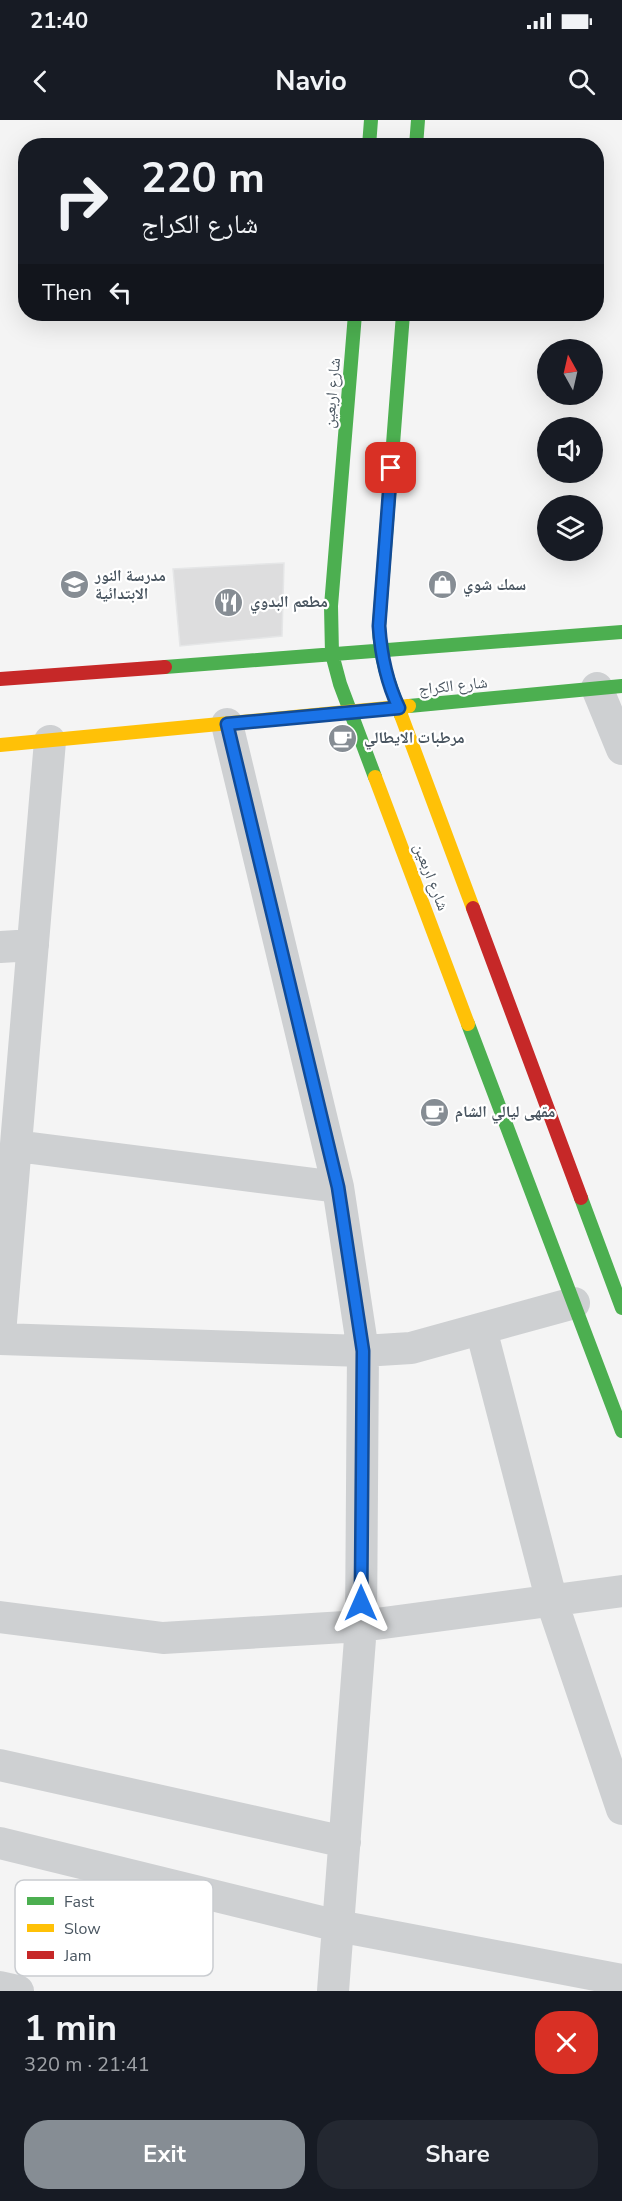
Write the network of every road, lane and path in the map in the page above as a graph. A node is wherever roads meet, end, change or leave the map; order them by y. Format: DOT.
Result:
graph roads {
  1 [pos="371,120"];
  2 [pos="418,120"];
  3 [pos="370,138"];
  4 [pos="417,138"];
  5 [pos="354,321"];
  6 [pos="402,321"];
  7 [pos="622,632"];
  8 [pos="380,651"];
  9 [pos="332,654"];
  10 [pos="0,679"];
  11 [pos="609,687"];
  12 [pos="399,708"];
  13 [pos="351,713"];
  14 [pos="227,724"];
  15 [pos="50,741"];
  16 [pos="0,745"];
  17 [pos="622,749"];
  18 [pos="33,945"];
  19 [pos="0,947"];
  20 [pos="10,1099"];
  21 [pos="16,1146"];
  22 [pos="338,1187"];
  23 [pos="621,1301"];
  24 [pos="574,1303"];
  25 [pos="481,1329"];
  26 [pos="0,1334"];
  27 [pos="0,1339"];
  28 [pos="363,1351"];
  29 [pos="622,1431"];
  30 [pos="622,1591"];
  31 [pos="552,1602"];
  32 [pos="0,1617"];
  33 [pos="361,1626"];
  34 [pos="0,1765"];
  35 [pos="622,1809"];
  36 [pos="345,1842"];
  37 [pos="0,1843"];
  38 [pos="151,1880"];
  39 [pos="213,1895"];
  40 [pos="338,1926"];
  41 [pos="622,1980"];
  42 [pos="0,1987"];
  43 [pos="18,1991"];
  44 [pos="333,1991"];
  1 -- 3 [label="main road"];
  2 -- 4 [label="main road"];
  5 -- 9 [label="main road, شارع اربعين"];
  6 -- 8 [label="main road, شارع اربعين"];
  7 -- 8 [label="main road"];
  8 -- 9 [label="main road"];
  8 -- 12 [label="main road, شارع اربعين"];
  9 -- 10 [label="main road"];
  9 -- 13 [label="main road, شارع اربعين"];
  11 -- 12 [label="main road, شارع الكراج"];
  11 -- 17 [label="street"];
  12 -- 13 [label="main road, شارع الكراج"];
  12 -- 23 [label="main road, شارع اربعين"];
  13 -- 14 [label="main road, شارع الكراج"];
  13 -- 24 [label="main road, شارع اربعين"];
  14 -- 15 [label="main road, شارع الكراج"];
  14 -- 22 [label="street"];
  15 -- 16 [label="main road, شارع الكراج"];
  15 -- 18 [label="street"];
  18 -- 19 [label="street"];
  18 -- 20 [label="street"];
  20 -- 21 [label="street"];
  21 -- 22 [label="street"];
  21 -- 26 [label="street"];
  22 -- 28 [label="street"];
  24 -- 25 [label="street"];
  24 -- 29 [label="main road, شارع اربعين"];
  25 -- 28 [label="street"];
  25 -- 31 [label="street"];
  27 -- 28 [label="street"];
  28 -- 33 [label="street"];
  30 -- 31 [label="street"];
  31 -- 33 [label="street"];
  31 -- 35 [label="street"];
  32 -- 33 [label="street"];
  33 -- 36 [label="street"];
  34 -- 36 [label="street"];
  36 -- 40 [label="street"];
  37 -- 38 [label="street"];
  39 -- 40 [label="street"];
  40 -- 41 [label="street"];
  40 -- 44 [label="street"];
  42 -- 43 [label="street"];
}
